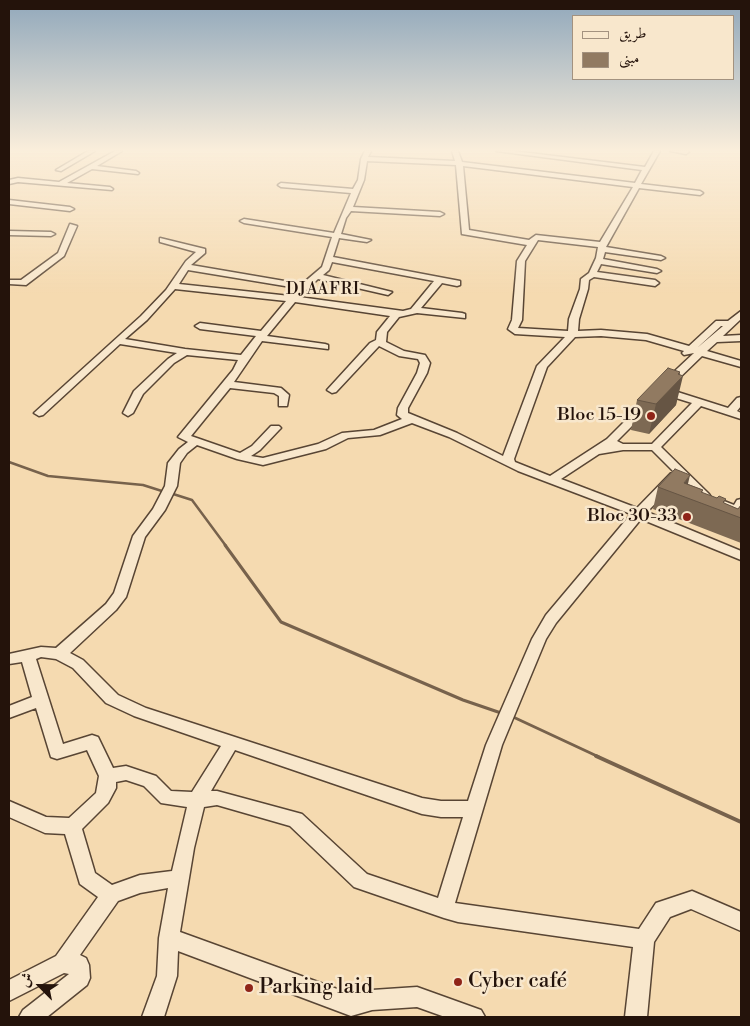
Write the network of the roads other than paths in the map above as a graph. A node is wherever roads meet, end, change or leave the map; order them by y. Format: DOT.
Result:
graph roads {
  1 [pos="352,199"];
  2 [pos="462,199"];
  3 [pos="630,199"];
  4 [pos="9,202"];
  5 [pos="70,209"];
  6 [pos="440,214"];
  7 [pos="348,215"];
  8 [pos="244,221"];
  9 [pos="73,226"];
  10 [pos="9,232"];
  11 [pos="51,234"];
  12 [pos="337,235"];
  13 [pos="163,240"];
  14 [pos="367,240"];
  15 [pos="531,242"];
  16 [pos="602,247"];
  17 [pos="661,258"];
  18 [pos="330,259"];
  19 [pos="598,261"];
  20 [pos="186,267"];
  21 [pos="657,271"];
  22 [pos="592,274"];
  23 [pos="316,276"];
  24 [pos="440,280"];
  25 [pos="9,282"];
  26 [pos="655,283"];
  27 [pos="457,284"];
  28 [pos="172,286"];
  29 [pos="304,287"];
  30 [pos="388,292"];
  31 [pos="294,299"];
  32 [pos="417,310"];
  33 [pos="396,314"];
  34 [pos="741,314"];
  35 [pos="462,316"];
  36 [pos="724,323"];
  37 [pos="200,326"];
  38 [pos="572,334"];
  39 [pos="263,336"];
  40 [pos="741,338"];
  41 [pos="714,339"];
  42 [pos="117,341"];
  43 [pos="380,342"];
  44 [pos="325,347"];
  45 [pos="698,349"];
  46 [pos="186,352"];
  47 [pos="244,358"];
  48 [pos="741,359"];
  49 [pos="741,364"];
  50 [pos="226,384"];
  51 [pos="658,387"];
  52 [pos="332,390"];
  53 [pos="643,397"];
  54 [pos="741,400"];
  55 [pos="699,402"];
  56 [pos="283,404"];
  57 [pos="39,413"];
  58 [pos="128,413"];
  59 [pos="730,413"];
  60 [pos="741,416"];
  61 [pos="411,418"];
  62 [pos="275,428"];
  63 [pos="196,441"];
  64 [pos="611,441"];
  65 [pos="623,447"];
  66 [pos="655,447"];
  67 [pos="241,457"];
  68 [pos="585,458"];
  69 [pos="510,464"];
  70 [pos="680,471"];
  71 [pos="548,478"];
  72 [pos="740,509"];
  73 [pos="639,512"];
  74 [pos="741,556"];
  75 [pos="59,654"];
  76 [pos="27,655"];
  77 [pos="9,659"];
  78 [pos="41,700"];
  79 [pos="9,712"];
  80 [pos="231,743"];
  81 [pos="108,776"];
  82 [pos="197,800"];
  83 [pos="9,809"];
  84 [pos="473,809"];
  85 [pos="72,826"];
  86 [pos="180,878"];
  87 [pos="111,894"];
  88 [pos="444,909"];
  89 [pos="741,922"];
  90 [pos="169,938"];
  91 [pos="644,939"];
  92 [pos="63,963"];
  93 [pos="9,991"];
  94 [pos="30,1017"];
  95 [pos="153,1017"];
  96 [pos="474,1017"];
  97 [pos="636,1017"];
  1 -- 7 [label="street"];
  2 -- 15 [label="street"];
  3 -- 16 [label="street"];
  4 -- 5 [label="street"];
  6 -- 7 [label="street"];
  7 -- 12 [label="street"];
  8 -- 12 [label="street"];
  9 -- 25 [label="street"];
  10 -- 11 [label="street"];
  12 -- 14 [label="street"];
  12 -- 18 [label="street"];
  13 -- 20 [label="street"];
  15 -- 16 [label="street"];
  15 -- 38 [label="street"];
  16 -- 17 [label="street"];
  16 -- 19 [label="street"];
  18 -- 23 [label="street"];
  18 -- 24 [label="street"];
  19 -- 21 [label="street"];
  19 -- 22 [label="street"];
  20 -- 28 [label="street"];
  20 -- 29 [label="street"];
  22 -- 26 [label="street"];
  22 -- 38 [label="street"];
  23 -- 29 [label="street"];
  23 -- 30 [label="street"];
  24 -- 27 [label="street"];
  24 -- 32 [label="street"];
  28 -- 31 [label="street"];
  28 -- 42 [label="street"];
  29 -- 31 [label="street"];
  31 -- 33 [label="street"];
  31 -- 39 [label="street"];
  32 -- 33 [label="street"];
  32 -- 35 [label="street"];
  33 -- 43 [label="street"];
  34 -- 36 [label="street"];
  36 -- 41 [label="street"];
  36 -- 45 [label="street"];
  37 -- 39 [label="street"];
  38 -- 45 [label="street"];
  38 -- 69 [label="street"];
  39 -- 44 [label="street"];
  39 -- 47 [label="street"];
  40 -- 41 [label="street"];
  41 -- 45 [label="street"];
  42 -- 46 [label="street"];
  42 -- 57 [label="street"];
  43 -- 52 [label="street"];
  43 -- 61 [label="street"];
  45 -- 48 [label="street"];
  45 -- 49 [label="street"];
  45 -- 51 [label="street"];
  46 -- 47 [label="street"];
  46 -- 58 [label="street"];
  47 -- 50 [label="street"];
  50 -- 56 [label="street"];
  50 -- 63 [label="street"];
  51 -- 55 [label="street"];
  51 -- 64 [label="street"];
  53 -- 71 [label="street"];
  54 -- 59 [label="street"];
  55 -- 59 [label="street"];
  55 -- 66 [label="street"];
  59 -- 60 [label="street"];
  61 -- 67 [label="street"];
  61 -- 69 [label="street"];
  62 -- 67 [label="street"];
  63 -- 67 [label="street"];
  63 -- 75 [label="street"];
  64 -- 65 [label="street"];
  64 -- 68 [label="street"];
  65 -- 66 [label="street"];
  65 -- 68 [label="street"];
  66 -- 70 [label="street"];
  68 -- 71 [label="street"];
  69 -- 71 [label="street"];
  70 -- 72 [label="street"];
  70 -- 73 [label="street"];
  71 -- 73 [label="street"];
  73 -- 74 [label="street"];
  73 -- 84 [label="street"];
  75 -- 76 [label="street"];
  75 -- 80 [label="street"];
  76 -- 77 [label="street"];
  76 -- 78 [label="street"];
  78 -- 79 [label="street"];
  78 -- 81 [label="street"];
  80 -- 82 [label="street"];
  80 -- 84 [label="street"];
  81 -- 82 [label="street"];
  81 -- 85 [label="street"];
  82 -- 86 [label="street"];
  82 -- 88 [label="street"];
  83 -- 85 [label="street"];
  84 -- 88 [label="street"];
  85 -- 87 [label="street"];
  86 -- 87 [label="street"];
  86 -- 90 [label="street"];
  87 -- 92 [label="street"];
  88 -- 91 [label="street"];
  89 -- 91 [label="street"];
  90 -- 95 [label="street"];
  90 -- 96 [label="street"];
  91 -- 97 [label="street"];
  92 -- 93 [label="street"];
  92 -- 94 [label="street"];
}
